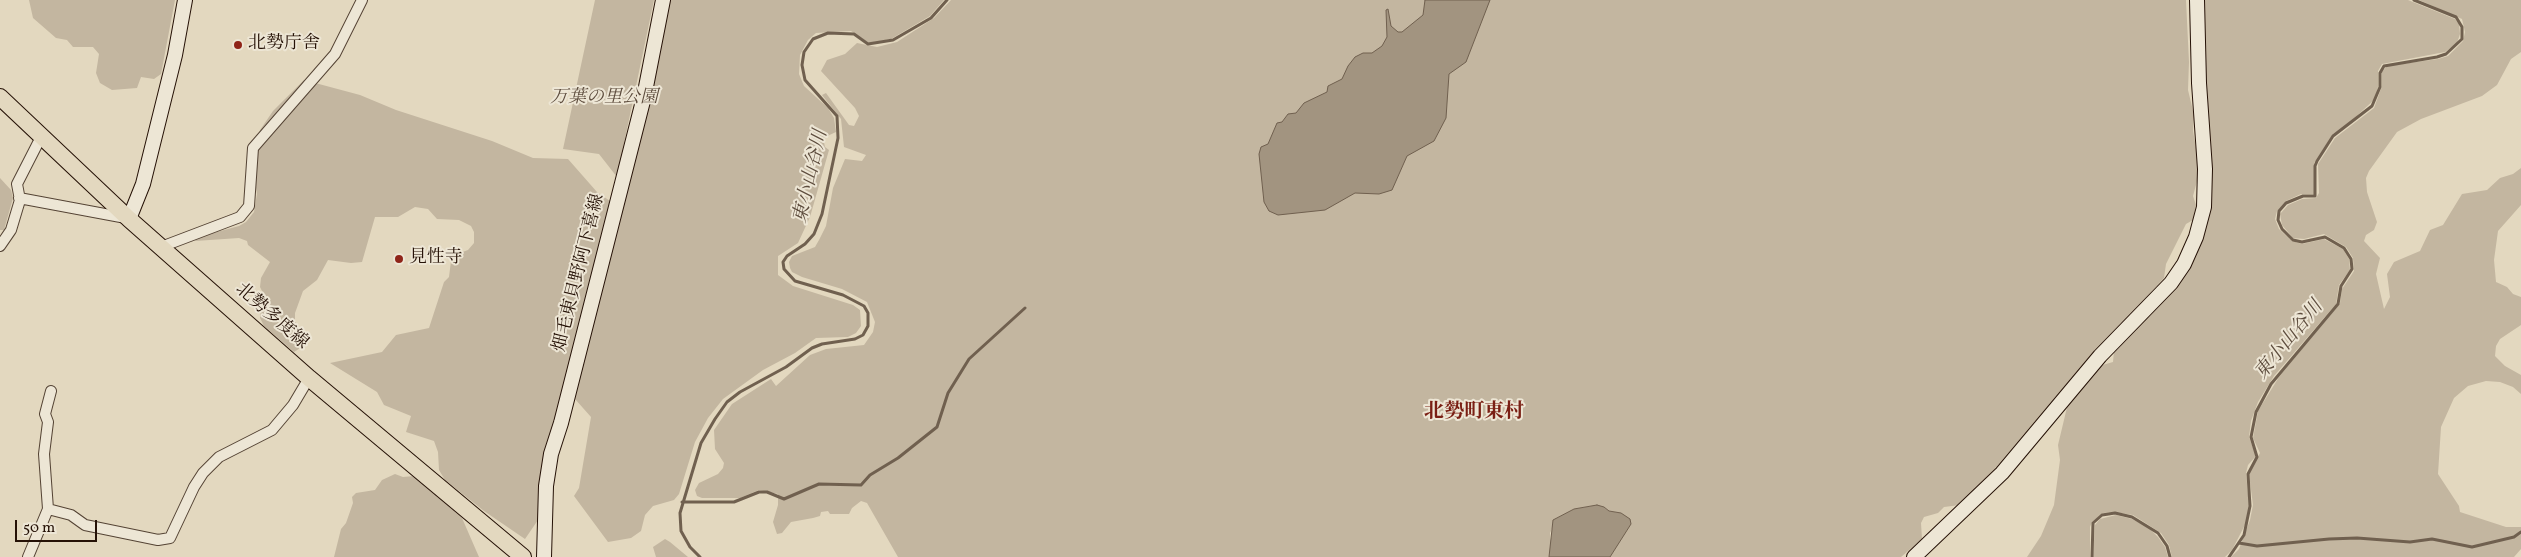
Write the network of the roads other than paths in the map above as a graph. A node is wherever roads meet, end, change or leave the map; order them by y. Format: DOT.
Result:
graph roads {
  1 [pos="184,0"];
  2 [pos="362,0"];
  3 [pos="663,0"];
  4 [pos="2197,0"];
  5 [pos="0,97"];
  6 [pos="41,137"];
  7 [pos="19,198"];
  8 [pos="129,219"];
  9 [pos="0,246"];
  10 [pos="161,247"];
  11 [pos="309,378"];
  12 [pos="51,390"];
  13 [pos="48,509"];
  14 [pos="28,557"];
  15 [pos="523,557"];
  16 [pos="544,557"];
  17 [pos="1914,557"];
  1 -- 8 [label="street"];
  2 -- 10 [label="street"];
  3 -- 16 [label="street, 畑毛東貝野阿下喜線"];
  4 -- 17 [label="street"];
  5 -- 6 [label="main road, 北勢多度線"];
  6 -- 7 [label="street"];
  6 -- 8 [label="main road, 北勢多度線"];
  7 -- 8 [label="street"];
  7 -- 9 [label="street"];
  8 -- 10 [label="main road, 北勢多度線"];
  10 -- 11 [label="main road, 北勢多度線"];
  11 -- 13 [label="street"];
  11 -- 15 [label="main road, 北勢多度線"];
  12 -- 13 [label="street"];
  13 -- 14 [label="street"];
}
